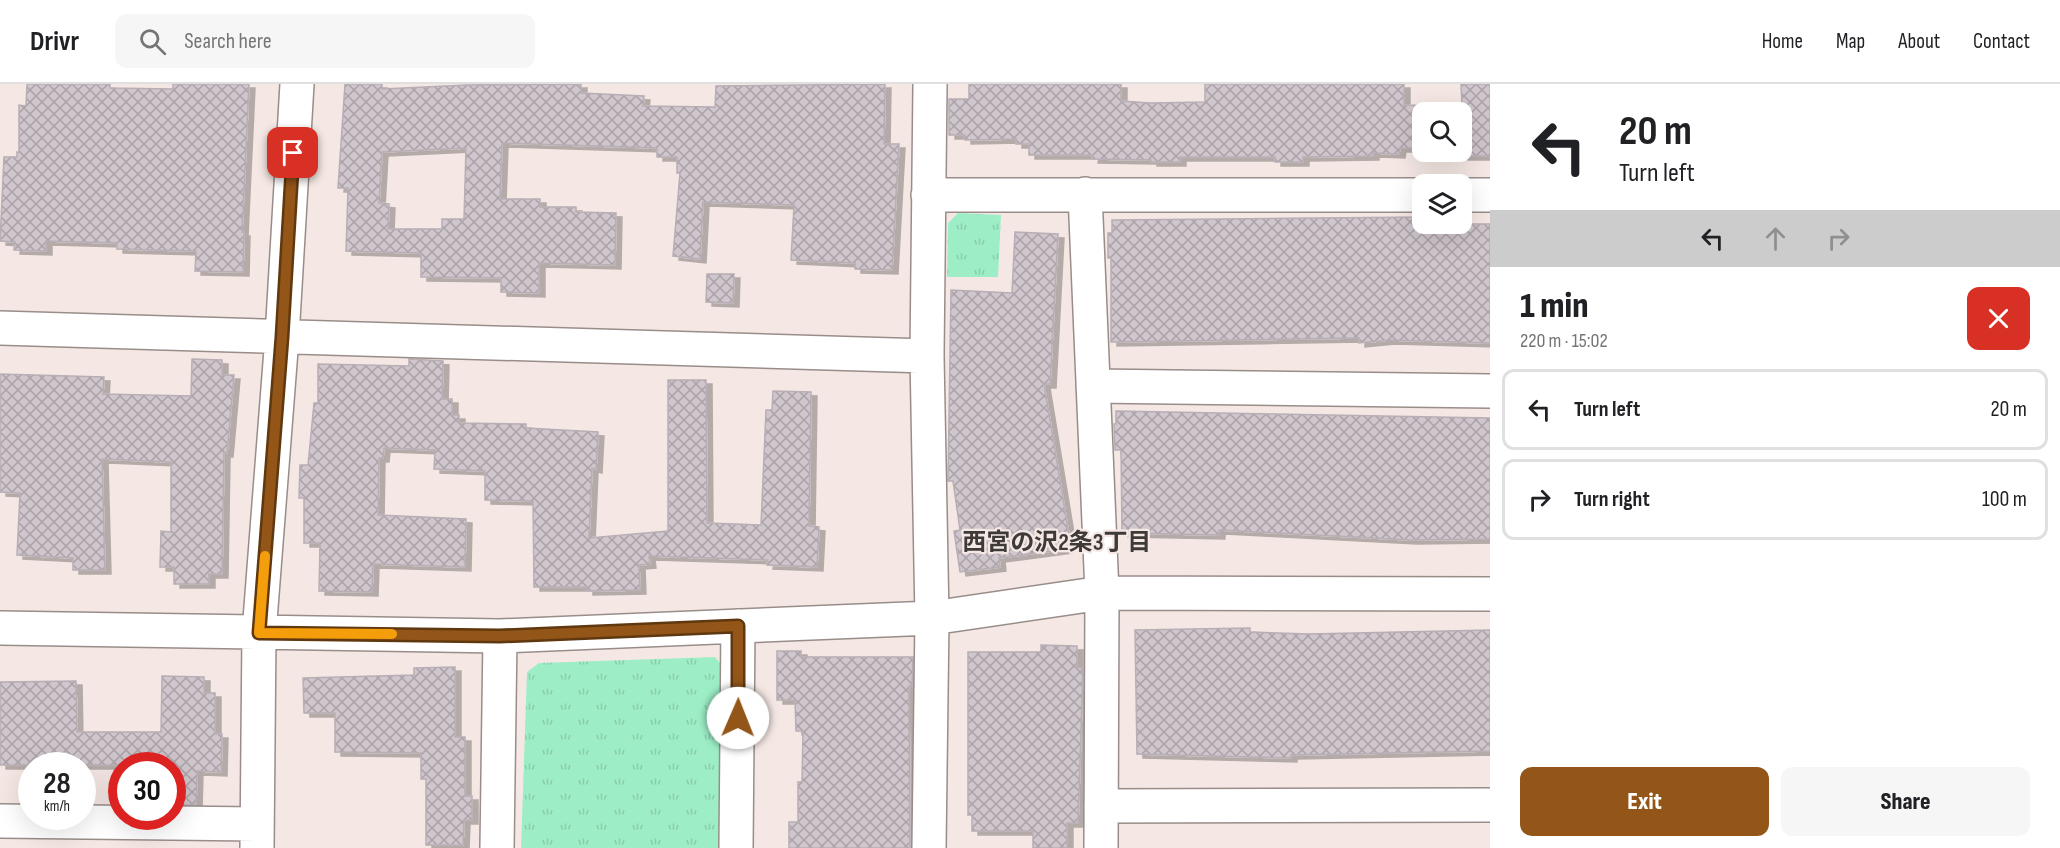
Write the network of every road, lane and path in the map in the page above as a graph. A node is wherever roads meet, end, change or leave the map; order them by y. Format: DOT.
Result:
graph roads {
  1 [pos="297,84"];
  2 [pos="930,84"];
  3 [pos="1085,194"];
  4 [pos="928,195"];
  5 [pos="1412,195"];
  6 [pos="1472,195"];
  7 [pos="1490,195"];
  8 [pos="0,328"];
  9 [pos="282,337"];
  10 [pos="927,356"];
  11 [pos="1093,386"];
  12 [pos="1490,391"];
  13 [pos="1102,593"];
  14 [pos="1490,594"];
  15 [pos="932,618"];
  16 [pos="738,626"];
  17 [pos="0,628"];
  18 [pos="259,633"];
  19 [pos="500,636"];
  20 [pos="1490,805"];
  21 [pos="1101,806"];
  22 [pos="0,820"];
  23 [pos="257,836"];
  24 [pos="497,848"];
  25 [pos="736,848"];
  26 [pos="929,848"];
  27 [pos="1101,848"];
  1 -- 9 [label="street"];
  2 -- 4 [label="street"];
  3 -- 4 [label="street"];
  3 -- 5 [label="street"];
  3 -- 11 [label="street"];
  4 -- 10 [label="street"];
  6 -- 7 [label="street"];
  8 -- 9 [label="street"];
  9 -- 10 [label="street"];
  9 -- 18 [label="street"];
  10 -- 15 [label="street"];
  11 -- 12 [label="street"];
  11 -- 13 [label="street"];
  13 -- 14 [label="street"];
  13 -- 15 [label="street"];
  13 -- 21 [label="street"];
  15 -- 16 [label="street"];
  15 -- 26 [label="street"];
  16 -- 19 [label="street"];
  16 -- 25 [label="street"];
  17 -- 18 [label="street"];
  18 -- 19 [label="street"];
  18 -- 23 [label="street"];
  19 -- 24 [label="street"];
  20 -- 21 [label="street"];
  21 -- 27 [label="street"];
  22 -- 23 [label="street"];
}
